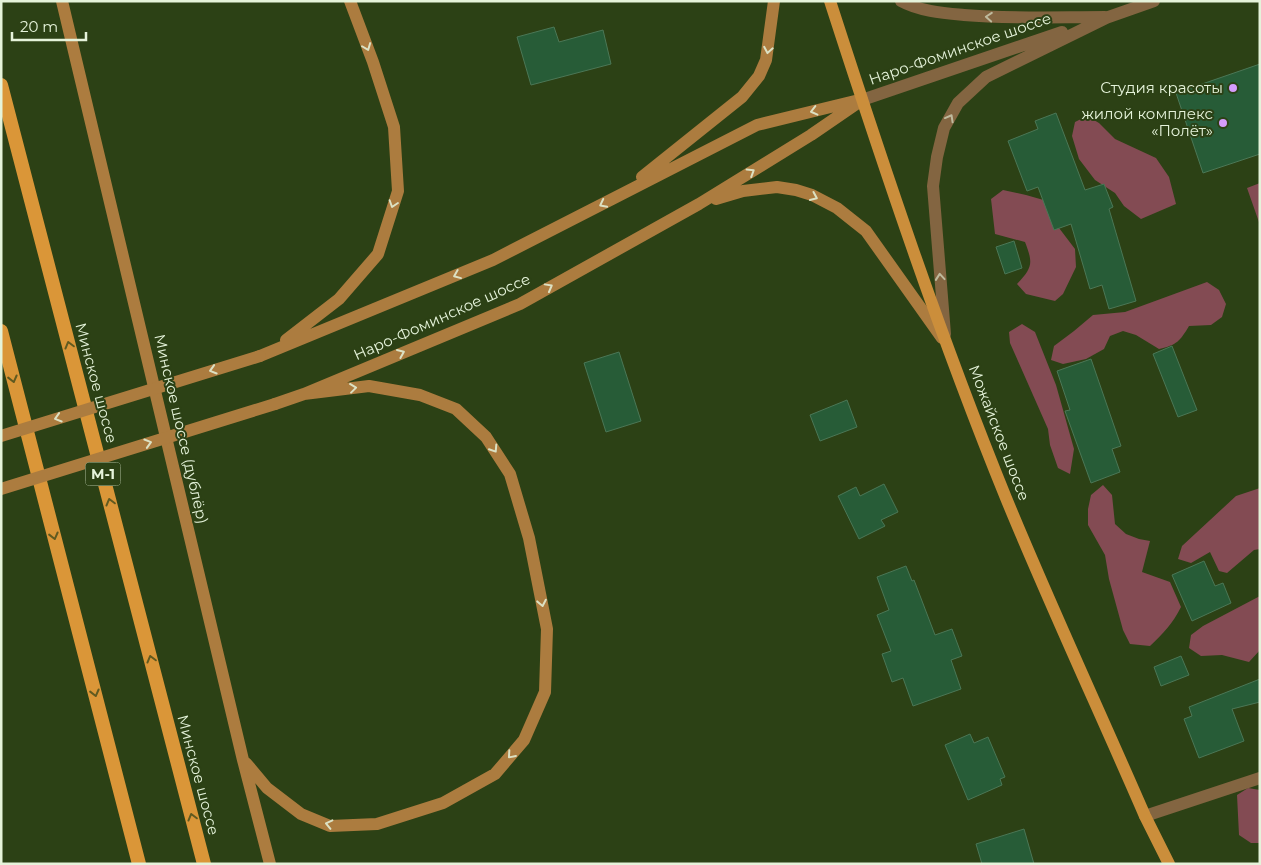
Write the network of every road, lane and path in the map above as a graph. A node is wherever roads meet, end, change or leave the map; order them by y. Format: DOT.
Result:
graph roads {
  1 [pos="62,1"];
  2 [pos="350,1"];
  3 [pos="774,1"];
  4 [pos="830,1"];
  5 [pos="900,1"];
  6 [pos="1154,1"];
  7 [pos="1108,17"];
  8 [pos="1,85"];
  9 [pos="862,100"];
  10 [pos="620,195"];
  11 [pos="699,204"];
  12 [pos="1,332"];
  13 [pos="946,343"];
  14 [pos="272,351"];
  15 [pos="304,394"];
  16 [pos="1,436"];
  17 [pos="1,489"];
  18 [pos="244,760"];
  19 [pos="1260,778"];
  20 [pos="1146,816"];
  21 [pos="139,864"];
  22 [pos="204,864"];
  23 [pos="270,864"];
  24 [pos="1169,864"];
  1 -- 18 [label="main road, Минское шоссе (дублёр)"];
  2 -- 14 [label="main road, one-way"];
  3 -- 10 [label="main road, one-way"];
  4 -- 9 [label="main road, Можайское шоссе"];
  7 -- 5 [label="street, one-way"];
  6 -- 7 [label="street, Наро-Фоминское шоссе"];
  7 -- 9 [label="street, Наро-Фоминское шоссе"];
  13 -- 7 [label="street, one-way"];
  22 -- 8 [label="highway, Минское шоссе / М-1, one-way"];
  9 -- 10 [label="main road, Наро-Фоминское шоссе, one-way"];
  11 -- 9 [label="main road, Наро-Фоминское шоссе, one-way"];
  9 -- 13 [label="main road, Можайское шоссе"];
  10 -- 14 [label="main road, Наро-Фоминское шоссе, one-way"];
  11 -- 13 [label="main road, one-way"];
  15 -- 11 [label="main road, Наро-Фоминское шоссе, one-way"];
  12 -- 21 [label="highway, one-way"];
  13 -- 20 [label="main road, Можайское шоссе"];
  14 -- 16 [label="main road, Наро-Фоминское шоссе, one-way, bridge"];
  17 -- 15 [label="main road, Наро-Фоминское шоссе, one-way, bridge"];
  15 -- 18 [label="main road, one-way"];
  18 -- 23 [label="main road, Минское шоссе (дублёр)"];
  19 -- 20 [label="street"];
  20 -- 24 [label="main road, Можайское шоссе"];
}
